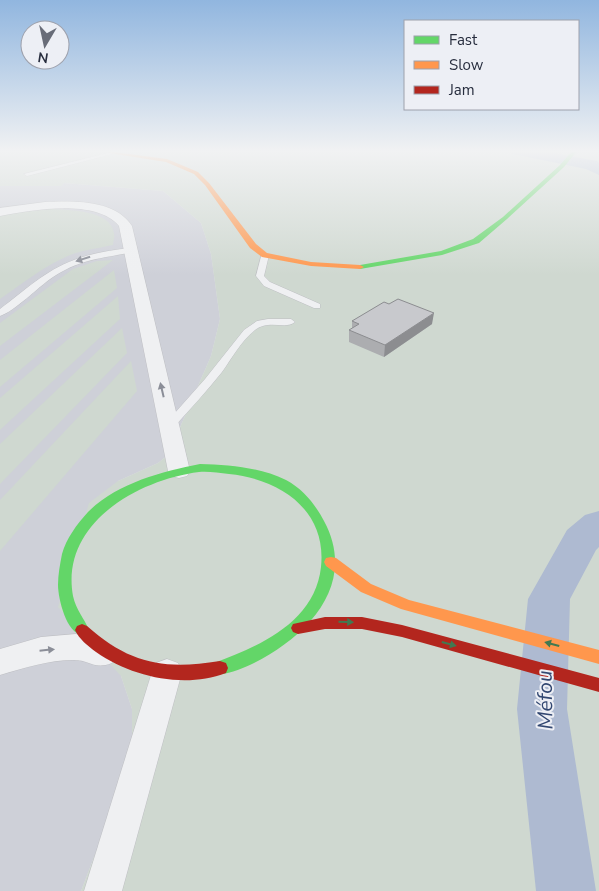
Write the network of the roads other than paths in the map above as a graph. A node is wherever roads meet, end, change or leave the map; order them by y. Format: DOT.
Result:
graph roads {
  1 [pos="213,193"];
  2 [pos="533,193"];
  3 [pos="0,212"];
  4 [pos="131,250"];
  5 [pos="265,255"];
  6 [pos="316,306"];
  7 [pos="0,313"];
  8 [pos="291,322"];
  9 [pos="170,425"];
  10 [pos="179,472"];
  11 [pos="331,562"];
  12 [pos="298,628"];
  13 [pos="115,657"];
  14 [pos="599,657"];
  15 [pos="0,662"];
  16 [pos="167,672"];
  17 [pos="599,685"];
  18 [pos="103,891"];
  1 -- 5 [label="main road"];
  2 -- 5 [label="main road"];
  3 -- 4 [label="street"];
  4 -- 7 [label="lane, one-way"];
  9 -- 4 [label="street, one-way"];
  5 -- 6 [label="lane"];
  8 -- 9 [label="lane"];
  9 -- 10 [label="street"];
  10 -- 11 [label="main road"];
  10 -- 13 [label="main road"];
  11 -- 12 [label="main road"];
  14 -- 11 [label="main road, one-way"];
  12 -- 16 [label="main road"];
  12 -- 17 [label="main road, one-way"];
  15 -- 13 [label="street, one-way"];
  13 -- 16 [label="main road"];
  16 -- 18 [label="street"];
}
